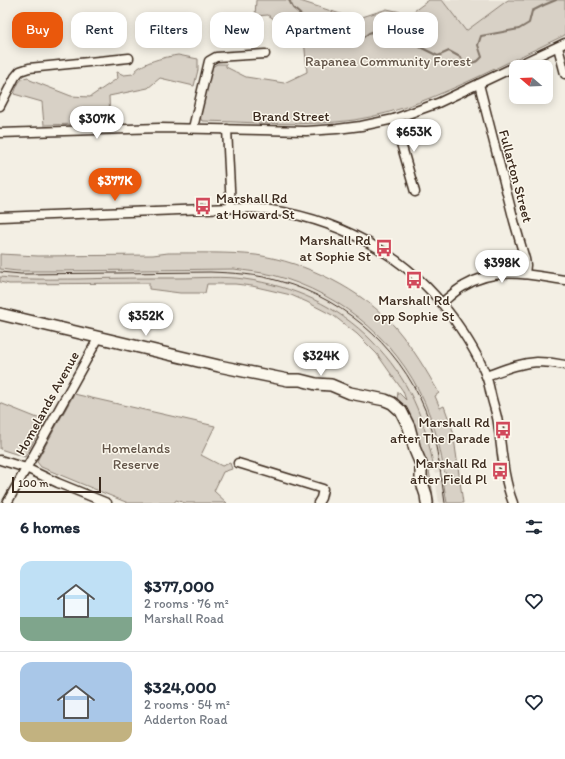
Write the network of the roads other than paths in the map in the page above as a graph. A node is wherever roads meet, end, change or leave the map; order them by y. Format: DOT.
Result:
graph roads {
  1 [pos="561,45"];
  2 [pos="265,54"];
  3 [pos="129,58"];
  4 [pos="565,74"];
  5 [pos="479,84"];
  6 [pos="0,106"];
  7 [pos="394,119"];
  8 [pos="193,128"];
  9 [pos="227,128"];
  10 [pos="0,133"];
  11 [pos="415,192"];
  12 [pos="231,208"];
  13 [pos="0,216"];
  14 [pos="525,274"];
  15 [pos="565,280"];
  16 [pos="442,303"];
  17 [pos="0,314"];
  18 [pos="100,338"];
  19 [pos="565,365"];
  20 [pos="486,376"];
  21 [pos="415,450"];
  22 [pos="0,460"];
  23 [pos="238,463"];
  24 [pos="26,468"];
  25 [pos="6,503"];
  26 [pos="107,503"];
  27 [pos="318,503"];
  28 [pos="422,503"];
  29 [pos="427,503"];
  30 [pos="513,503"];
  1 -- 4 [label="street"];
  1 -- 5 [label="street, Brand Street"];
  2 -- 8 [label="street"];
  3 -- 6 [label="street"];
  5 -- 7 [label="street, Brand Street"];
  5 -- 14 [label="street, Fullarton Street"];
  7 -- 9 [label="street, Brand Street"];
  7 -- 11 [label="street"];
  8 -- 9 [label="street, Brand Street"];
  8 -- 10 [label="street, Brand Street"];
  9 -- 12 [label="street"];
  12 -- 13 [label="street"];
  12 -- 16 [label="street"];
  14 -- 15 [label="street"];
  14 -- 16 [label="street"];
  16 -- 20 [label="street"];
  17 -- 18 [label="main road"];
  18 -- 21 [label="main road"];
  18 -- 24 [label="street, Homelands Avenue"];
  19 -- 20 [label="street"];
  20 -- 30 [label="street"];
  21 -- 28 [label="main road"];
  21 -- 29 [label="main road"];
  22 -- 24 [label="street"];
  23 -- 27 [label="street"];
  24 -- 25 [label="street, Homelands Avenue"];
  24 -- 26 [label="street"];
}
